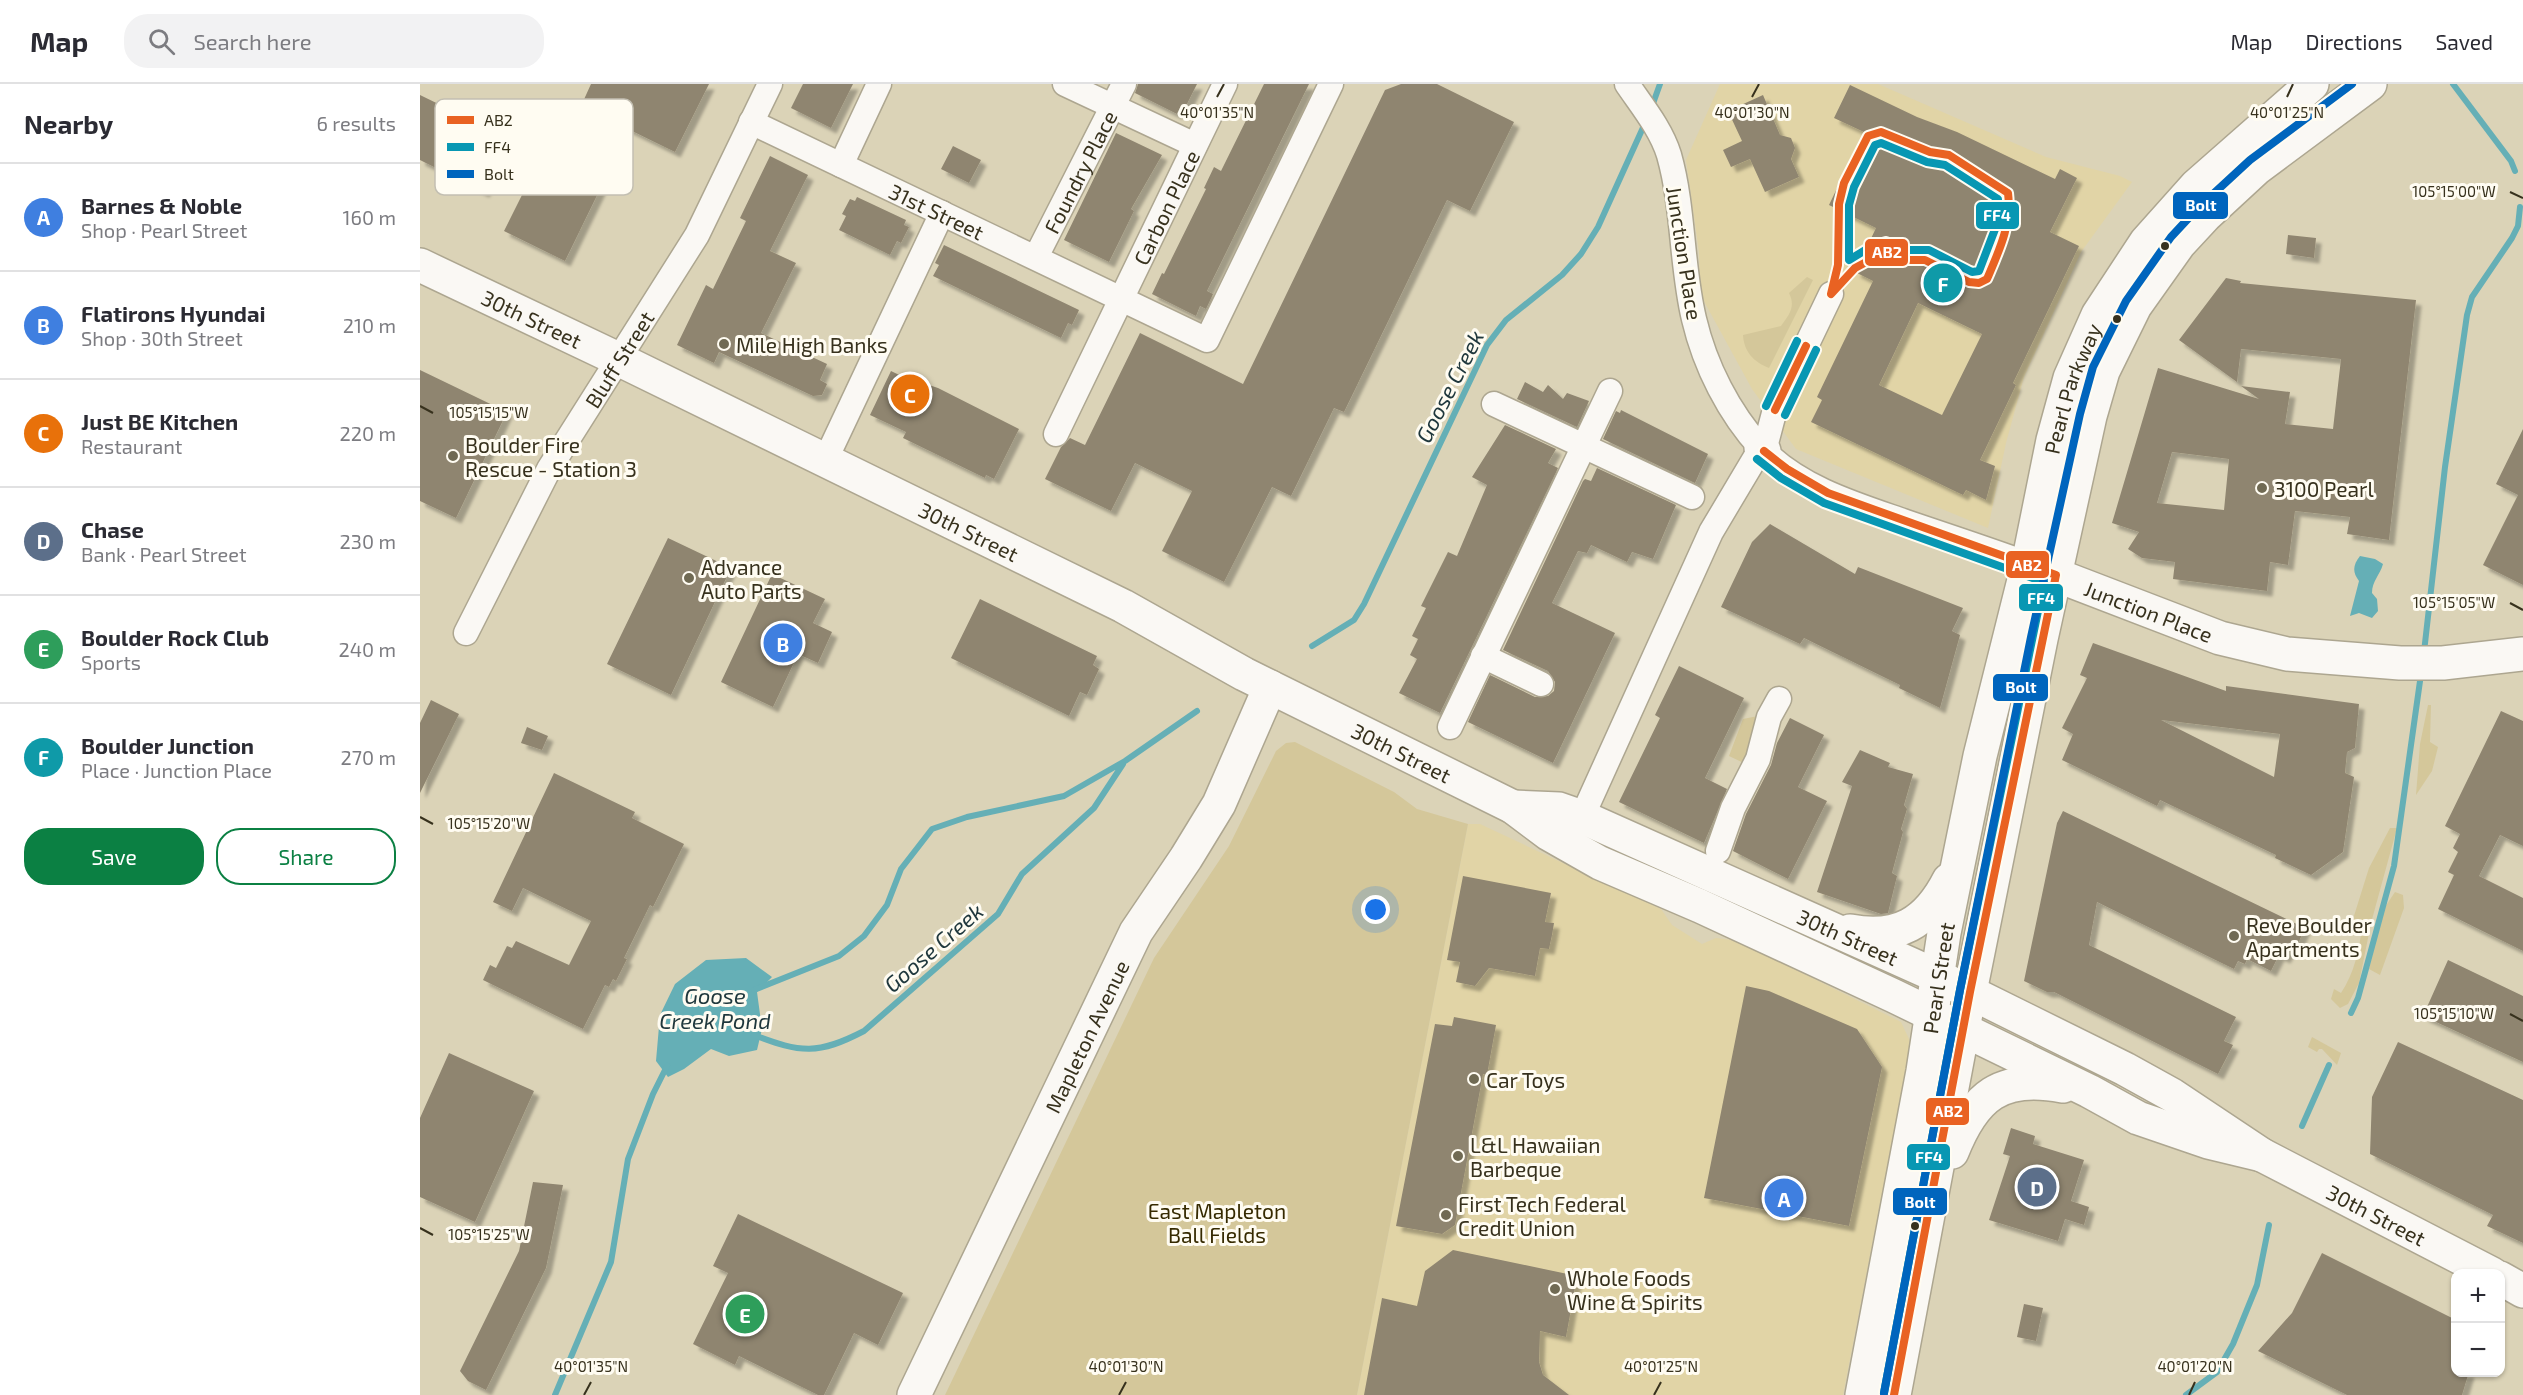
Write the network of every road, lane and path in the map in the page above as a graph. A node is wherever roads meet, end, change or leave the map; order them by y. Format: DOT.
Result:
graph roads {
  1 [pos="770,84"];
  2 [pos="879,84"];
  3 [pos="1065,84"];
  4 [pos="1124,84"];
  5 [pos="1225,84"];
  6 [pos="1331,84"];
  7 [pos="1627,84"];
  8 [pos="2312,84"];
  9 [pos="2370,84"];
  10 [pos="1113,106"];
  11 [pos="751,122"];
  12 [pos="1195,145"];
  13 [pos="841,165"];
  14 [pos="942,213"];
  15 [pos="1036,257"];
  16 [pos="420,265"];
  17 [pos="1831,294"];
  18 [pos="1121,298"];
  19 [pos="618,359"];
  20 [pos="1610,391"];
  21 [pos="1494,404"];
  22 [pos="1056,434"];
  23 [pos="1585,447"];
  24 [pos="1762,450"];
  25 [pos="825,461"];
  26 [pos="1692,497"];
  27 [pos="2042,569"];
  28 [pos="466,633"];
  29 [pos="2523,654"];
  30 [pos="1483,656"];
  31 [pos="1541,684"];
  32 [pos="1270,687"];
  33 [pos="1779,699"];
  34 [pos="1450,727"];
  35 [pos="1513,807"];
  36 [pos="1582,817"];
  37 [pos="1718,851"];
  38 [pos="1959,860"];
  39 [pos="1834,929"];
  40 [pos="1937,976"];
  41 [pos="1970,992"];
  42 [pos="1932,1016"];
  43 [pos="1963,1031"];
  44 [pos="2089,1091"];
  45 [pos="2262,1155"];
  46 [pos="1929,1213"];
  47 [pos="2508,1281"];
  48 [pos="914,1395"];
  49 [pos="1862,1395"];
  50 [pos="1894,1395"];
  1 -- 11 [label="street, Bluff Street"];
  2 -- 13 [label="street"];
  3 -- 10 [label="street"];
  4 -- 10 [label="street, Foundry Place"];
  5 -- 12 [label="street, Carbon Place"];
  6 -- 18 [label="street, 31st Street"];
  7 -- 24 [label="street, Junction Place"];
  8 -- 27 [label="main road, Pearl Parkway"];
  9 -- 27 [label="main road, Pearl Parkway"];
  10 -- 12 [label="street"];
  10 -- 15 [label="street, Foundry Place"];
  11 -- 13 [label="street, 31st Street"];
  11 -- 19 [label="street, Bluff Street"];
  12 -- 18 [label="street, Carbon Place"];
  13 -- 14 [label="street, 31st Street"];
  14 -- 15 [label="street, 31st Street"];
  14 -- 25 [label="street"];
  15 -- 18 [label="street, 31st Street"];
  16 -- 19 [label="main road, 30th Street"];
  17 -- 24 [label="street"];
  18 -- 22 [label="street, Carbon Place"];
  19 -- 25 [label="main road, 30th Street"];
  19 -- 28 [label="street, Bluff Street"];
  20 -- 23 [label="street"];
  21 -- 23 [label="street"];
  23 -- 26 [label="street"];
  23 -- 30 [label="street"];
  24 -- 27 [label="street, Junction Place"];
  24 -- 36 [label="street"];
  25 -- 32 [label="main road, 30th Street"];
  27 -- 29 [label="main road, Junction Place"];
  27 -- 38 [label="main road, Pearl Street"];
  27 -- 41 [label="main road, Pearl Street"];
  30 -- 31 [label="street"];
  30 -- 34 [label="street"];
  32 -- 35 [label="main road, 30th Street"];
  32 -- 48 [label="main road, Mapleton Avenue"];
  33 -- 37 [label="street"];
  35 -- 36 [label="main road, 30th Street"];
  35 -- 42 [label="main road, 30th Street"];
  36 -- 39 [label="main road, 30th Street"];
  38 -- 39 [label="main road"];
  38 -- 40 [label="main road, Pearl Street"];
  39 -- 40 [label="main road, 30th Street"];
  40 -- 41 [label="main road, 30th Street"];
  40 -- 42 [label="main road, Pearl Street"];
  41 -- 43 [label="main road, Pearl Street"];
  41 -- 45 [label="main road, 30th Street"];
  42 -- 43 [label="main road, 30th Street"];
  42 -- 49 [label="main road, Pearl Street"];
  43 -- 44 [label="main road, 30th Street"];
  43 -- 46 [label="main road, Pearl Street"];
  44 -- 45 [label="main road, 30th Street"];
  44 -- 46 [label="main road"];
  45 -- 47 [label="main road, 30th Street"];
  46 -- 50 [label="main road, Pearl Street"];
}
